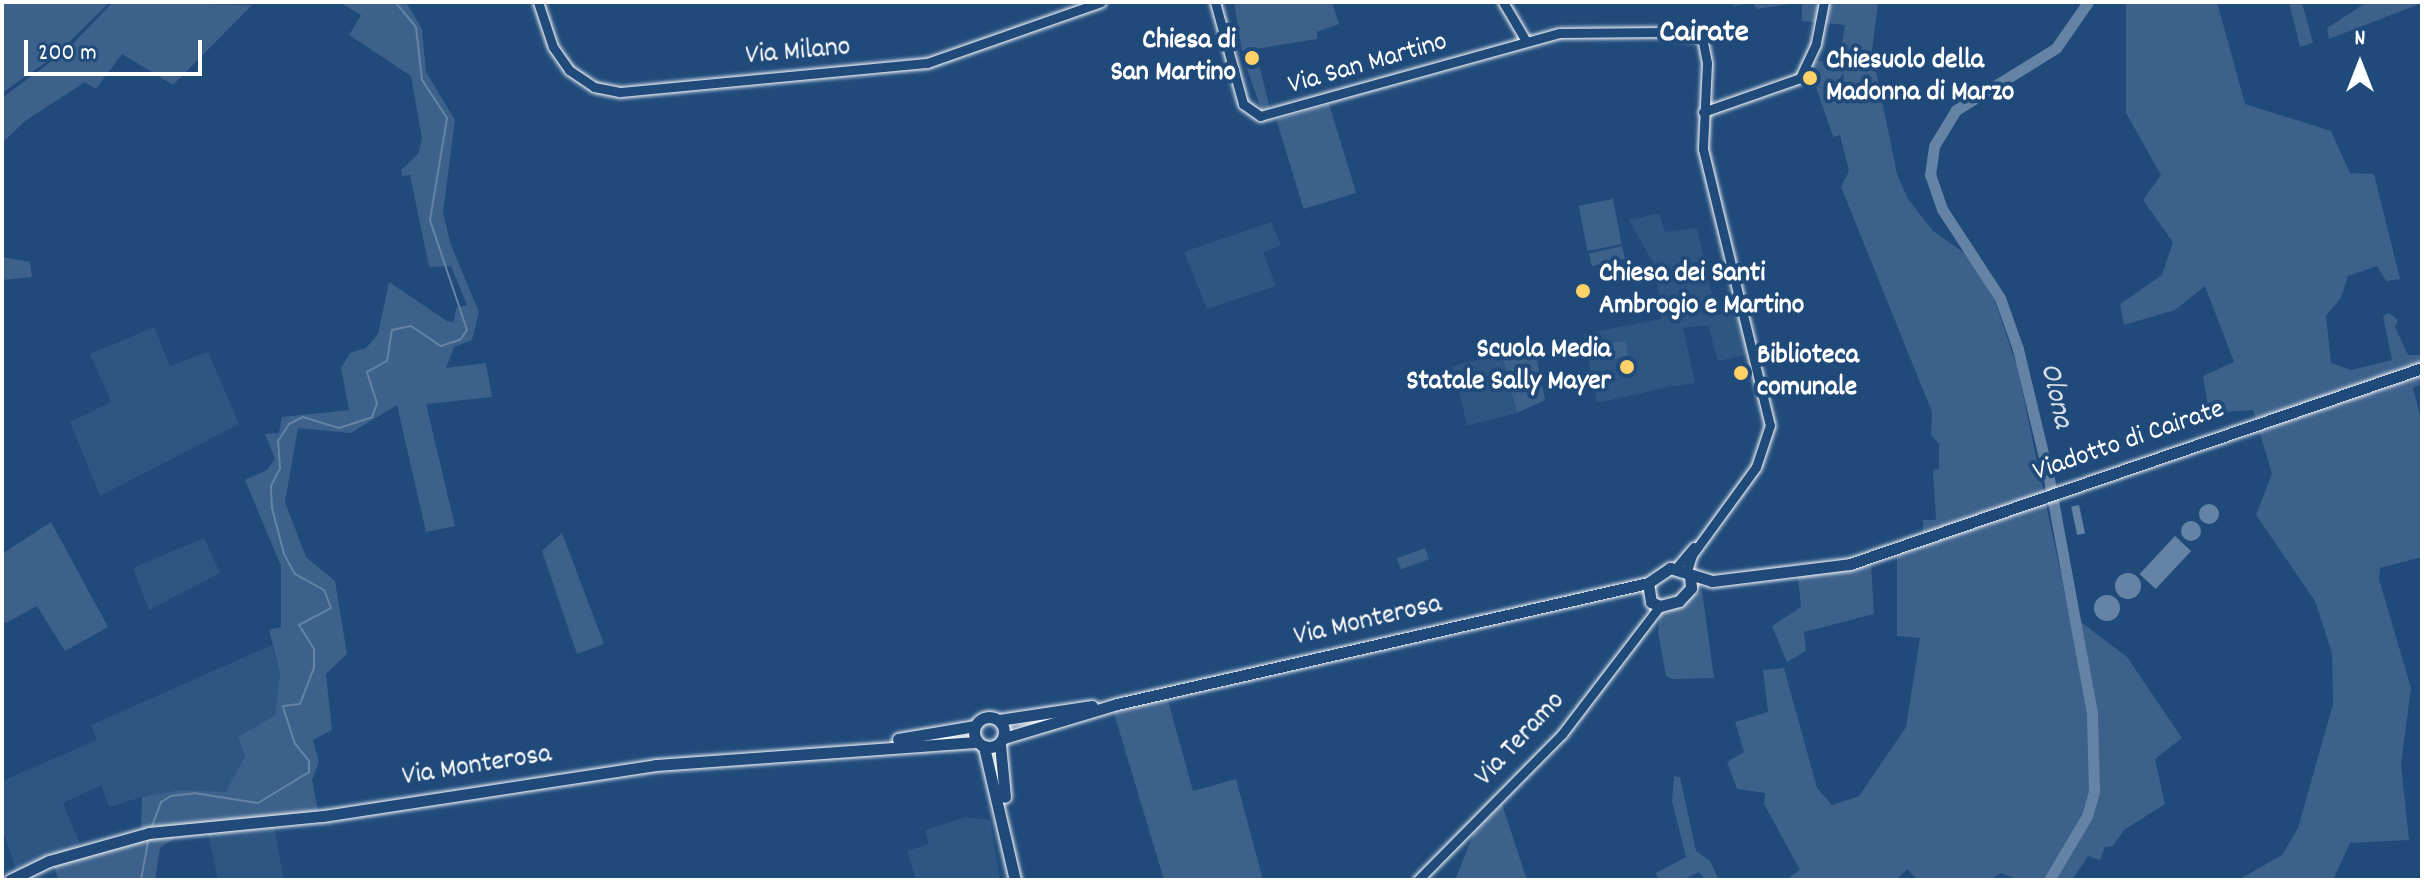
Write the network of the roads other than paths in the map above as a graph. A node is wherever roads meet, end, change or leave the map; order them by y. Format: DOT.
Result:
graph roads {
  1 [pos="538,2"];
  2 [pos="1101,2"];
  3 [pos="1215,2"];
  4 [pos="1503,2"];
  5 [pos="1824,2"];
  6 [pos="1526,41"];
  7 [pos="1705,96"];
  8 [pos="1718,105"];
  9 [pos="1703,112"];
  10 [pos="2422,368"];
  11 [pos="1686,576"];
  12 [pos="1651,596"];
  13 [pos="1117,704"];
  14 [pos="999,720"];
  15 [pos="975,726"];
  16 [pos="1002,741"];
  17 [pos="981,744"];
  18 [pos="842,749"];
  19 [pos="1008,842"];
  20 [pos="10,880"];
  21 [pos="1015,880"];
  22 [pos="1418,880"];
  1 -- 2 [label="street, Via Milano"];
  3 -- 6 [label="street, Via San Martino"];
  4 -- 6 [label="street"];
  5 -- 8 [label="street"];
  6 -- 7 [label="street, Via San Martino"];
  7 -- 8 [label="street"];
  7 -- 9 [label="street"];
  8 -- 9 [label="street"];
  9 -- 11 [label="street"];
  10 -- 11 [label="main road, Viadotto di Cairate"];
  11 -- 12 [label="main road"];
  11 -- 12 [label="main road"];
  12 -- 13 [label="main road, Via Monterosa"];
  12 -- 22 [label="street, Via Teramo"];
  13 -- 14 [label="main road, Via Monterosa"];
  13 -- 16 [label="main road, Via Monterosa"];
  14 -- 15 [label="main road, Via Monterosa"];
  14 -- 16 [label="main road"];
  15 -- 17 [label="main road"];
  15 -- 18 [label="main road, Via Monterosa"];
  16 -- 17 [label="main road, Via Monterosa"];
  16 -- 19 [label="main road"];
  17 -- 18 [label="main road, Via Monterosa"];
  17 -- 19 [label="main road"];
  18 -- 20 [label="main road, Via Monterosa"];
  19 -- 21 [label="main road"];
}
